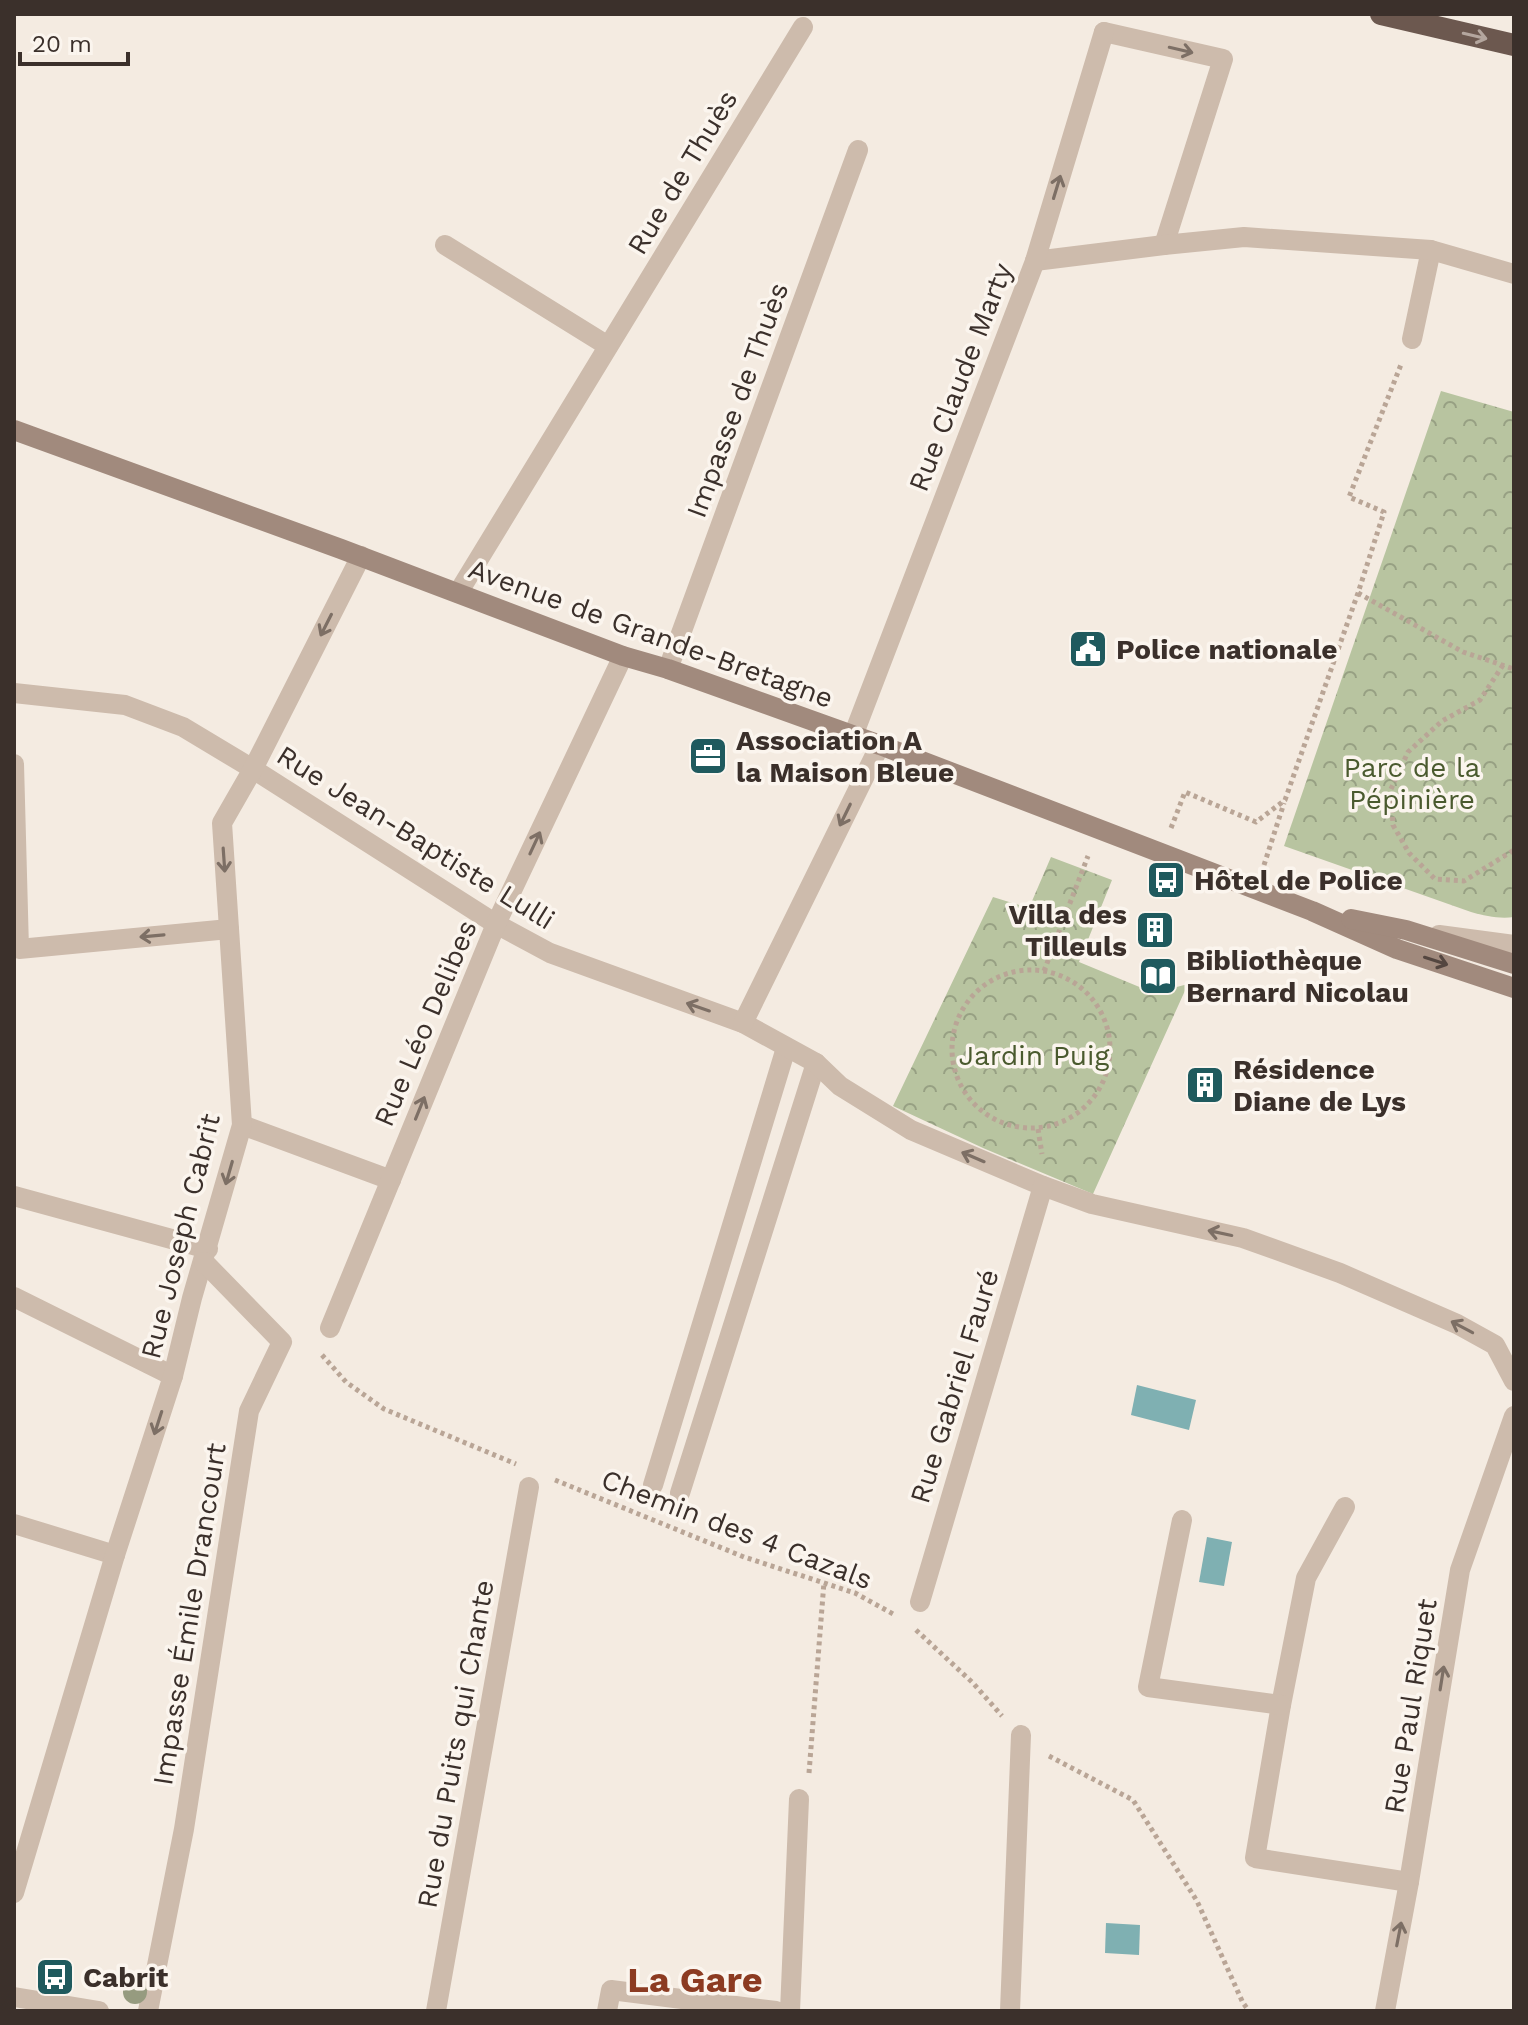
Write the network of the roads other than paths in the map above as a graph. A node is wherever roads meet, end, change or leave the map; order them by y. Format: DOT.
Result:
graph roads {
  1 [pos="1381,14"];
  2 [pos="803,27"];
  3 [pos="1514,45"];
  4 [pos="858,150"];
  5 [pos="445,245"];
  6 [pos="1164,245"];
  7 [pos="1431,250"];
  8 [pos="1035,261"];
  9 [pos="1514,274"];
  10 [pos="1412,339"];
  11 [pos="608,346"];
  12 [pos="14,430"];
  13 [pos="361,556"];
  14 [pos="458,593"];
  15 [pos="623,656"];
  16 [pos="668,669"];
  17 [pos="14,693"];
  18 [pos="853,736"];
  19 [pos="880,745"];
  20 [pos="14,764"];
  21 [pos="253,769"];
  22 [pos="1312,911"];
  23 [pos="496,924"];
  24 [pos="229,929"];
  25 [pos="1406,930"];
  26 [pos="1514,945"];
  27 [pos="1514,964"];
  28 [pos="1514,979"];
  29 [pos="1492,980"];
  30 [pos="1514,988"];
  31 [pos="743,1023"];
  32 [pos="786,1048"];
  33 [pos="816,1063"];
  34 [pos="242,1125"];
  35 [pos="391,1180"];
  36 [pos="1043,1186"];
  37 [pos="14,1196"];
  38 [pos="206,1256"];
  39 [pos="14,1297"];
  40 [pos="330,1328"];
  41 [pos="173,1376"];
  42 [pos="1514,1381"];
  43 [pos="1514,1416"];
  44 [pos="538,1482"];
  45 [pos="653,1485"];
  46 [pos="680,1493"];
  47 [pos="1345,1507"];
  48 [pos="1182,1520"];
  49 [pos="14,1524"];
  50 [pos="115,1555"];
  51 [pos="920,1602"];
  52 [pos="1281,1705"];
  53 [pos="1021,1735"];
  54 [pos="799,1799"];
  55 [pos="1409,1882"];
  56 [pos="14,1893"];
  57 [pos="14,1997"];
  58 [pos="99,2011"];
  59 [pos="148,2011"];
  60 [pos="436,2011"];
  61 [pos="607,2011"];
  62 [pos="776,2011"];
  63 [pos="790,2011"];
  64 [pos="1010,2011"];
  65 [pos="1385,2011"];
  1 -- 3 [label="highway, one-way"];
  2 -- 11 [label="street, Rue de Thuès"];
  4 -- 16 [label="street, Impasse de Thuès"];
  5 -- 11 [label="street"];
  6 -- 7 [label="street"];
  6 -- 8 [label="street"];
  8 -- 6 [label="street, Rue Claude Marty, one-way"];
  7 -- 9 [label="street"];
  7 -- 10 [label="street"];
  8 -- 18 [label="street, Rue Claude Marty"];
  11 -- 14 [label="street, Rue de Thuès"];
  12 -- 13 [label="main road, Avenue de Grande-Bretagne"];
  13 -- 14 [label="main road, Avenue de Grande-Bretagne"];
  13 -- 21 [label="street, Rue Joseph Cabrit, one-way"];
  14 -- 15 [label="main road, Avenue de Grande-Bretagne"];
  15 -- 16 [label="main road, Avenue de Grande-Bretagne"];
  23 -- 15 [label="street, Rue Léo Delibes, one-way"];
  16 -- 18 [label="main road, Avenue de Grande-Bretagne"];
  17 -- 21 [label="street, Rue Jean-Baptiste Lulli"];
  18 -- 19 [label="main road, Avenue de Grande-Bretagne"];
  19 -- 22 [label="main road, Avenue de Grande-Bretagne"];
  19 -- 31 [label="street, one-way"];
  24 -- 20 [label="street, one-way"];
  21 -- 23 [label="street, Rue Jean-Baptiste Lulli"];
  21 -- 24 [label="street, Rue Joseph Cabrit, one-way"];
  22 -- 25 [label="main road, Avenue de Grande-Bretagne"];
  22 -- 29 [label="main road, Avenue de Grande-Bretagne, one-way"];
  31 -- 23 [label="street, Rue Jean-Baptiste Lulli, one-way"];
  35 -- 23 [label="street, Rue Léo Delibes, one-way"];
  24 -- 34 [label="street, Rue Joseph Cabrit"];
  25 -- 26 [label="street"];
  25 -- 27 [label="main road, Avenue de Grande-Bretagne"];
  28 -- 29 [label="street"];
  29 -- 30 [label="main road, Avenue de Grande-Bretagne"];
  31 -- 32 [label="street, Rue Jean-Baptiste Lulli"];
  32 -- 33 [label="street, Rue Jean-Baptiste Lulli"];
  32 -- 45 [label="street"];
  36 -- 33 [label="street, Rue Jean-Baptiste Lulli, one-way"];
  33 -- 46 [label="street"];
  34 -- 35 [label="street"];
  34 -- 38 [label="street, Rue Joseph Cabrit, one-way"];
  35 -- 40 [label="street, Rue Léo Delibes"];
  42 -- 36 [label="street, Rue Jean-Baptiste Lulli, one-way"];
  36 -- 51 [label="street, Rue Gabriel Fauré"];
  37 -- 38 [label="street"];
  38 -- 41 [label="street, Rue Joseph Cabrit"];
  38 -- 59 [label="street, Impasse Émile Drancourt"];
  39 -- 41 [label="street"];
  41 -- 50 [label="street, Rue Joseph Cabrit, one-way"];
  55 -- 43 [label="street, Rue Paul Riquet, one-way"];
  44 -- 60 [label="street, Rue du Puits qui Chante"];
  47 -- 52 [label="street"];
  48 -- 52 [label="street"];
  49 -- 50 [label="street"];
  50 -- 56 [label="street, Rue Joseph Cabrit"];
  52 -- 55 [label="street"];
  53 -- 64 [label="street"];
  54 -- 63 [label="street"];
  65 -- 55 [label="street, Rue Paul Riquet, one-way"];
  57 -- 58 [label="street"];
  61 -- 62 [label="street"];
}
